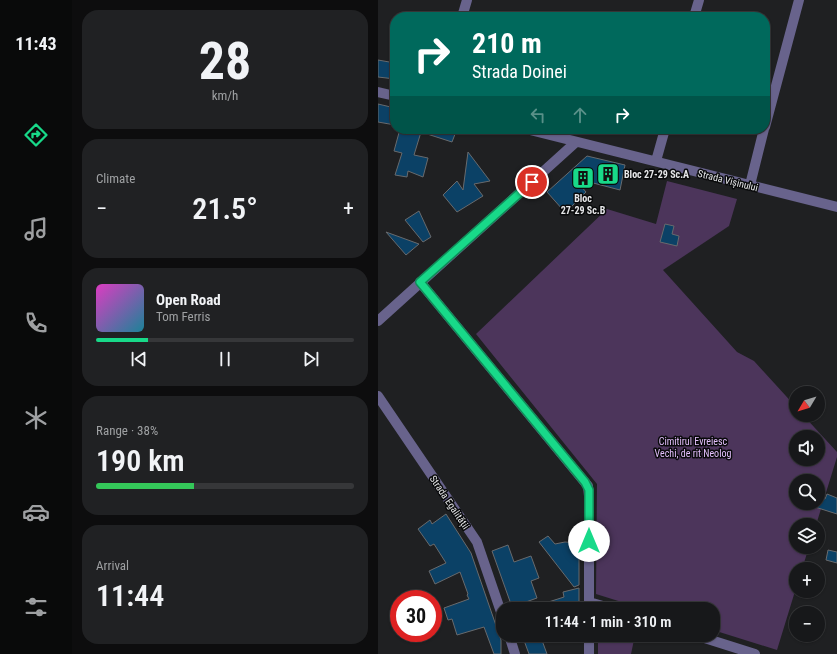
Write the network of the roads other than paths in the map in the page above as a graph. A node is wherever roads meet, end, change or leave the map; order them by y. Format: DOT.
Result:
graph roads {
  1 [pos="467,0"];
  2 [pos="698,0"];
  3 [pos="799,0"];
  4 [pos="463,12"];
  5 [pos="695,12"];
  6 [pos="378,92"];
  7 [pos="390,95"];
  8 [pos="770,109"];
  9 [pos="545,134"];
  10 [pos="664,134"];
  11 [pos="763,134"];
  12 [pos="576,142"];
  13 [pos="656,161"];
  14 [pos="750,185"];
  15 [pos="837,207"];
  16 [pos="420,282"];
  17 [pos="378,321"];
  18 [pos="378,396"];
  19 [pos="498,602"];
  20 [pos="589,602"];
  21 [pos="511,642"];
  22 [pos="589,642"];
  23 [pos="717,642"];
  24 [pos="515,654"];
  25 [pos="589,654"];
  26 [pos="755,654"];
  1 -- 4 [label="street"];
  2 -- 5 [label="street"];
  3 -- 8 [label="street"];
  6 -- 7 [label="street"];
  9 -- 12 [label="street, Strada Vișinului"];
  10 -- 13 [label="street"];
  11 -- 14 [label="street"];
  12 -- 13 [label="street, Strada Vișinului"];
  12 -- 16 [label="street"];
  13 -- 14 [label="street, Strada Vișinului"];
  14 -- 15 [label="street, Strada Vișinului"];
  16 -- 17 [label="street"];
  16 -- 20 [label="street"];
  18 -- 19 [label="street, Strada Egalității"];
  21 -- 24 [label="street"];
  22 -- 25 [label="street"];
  23 -- 26 [label="street"];
}
